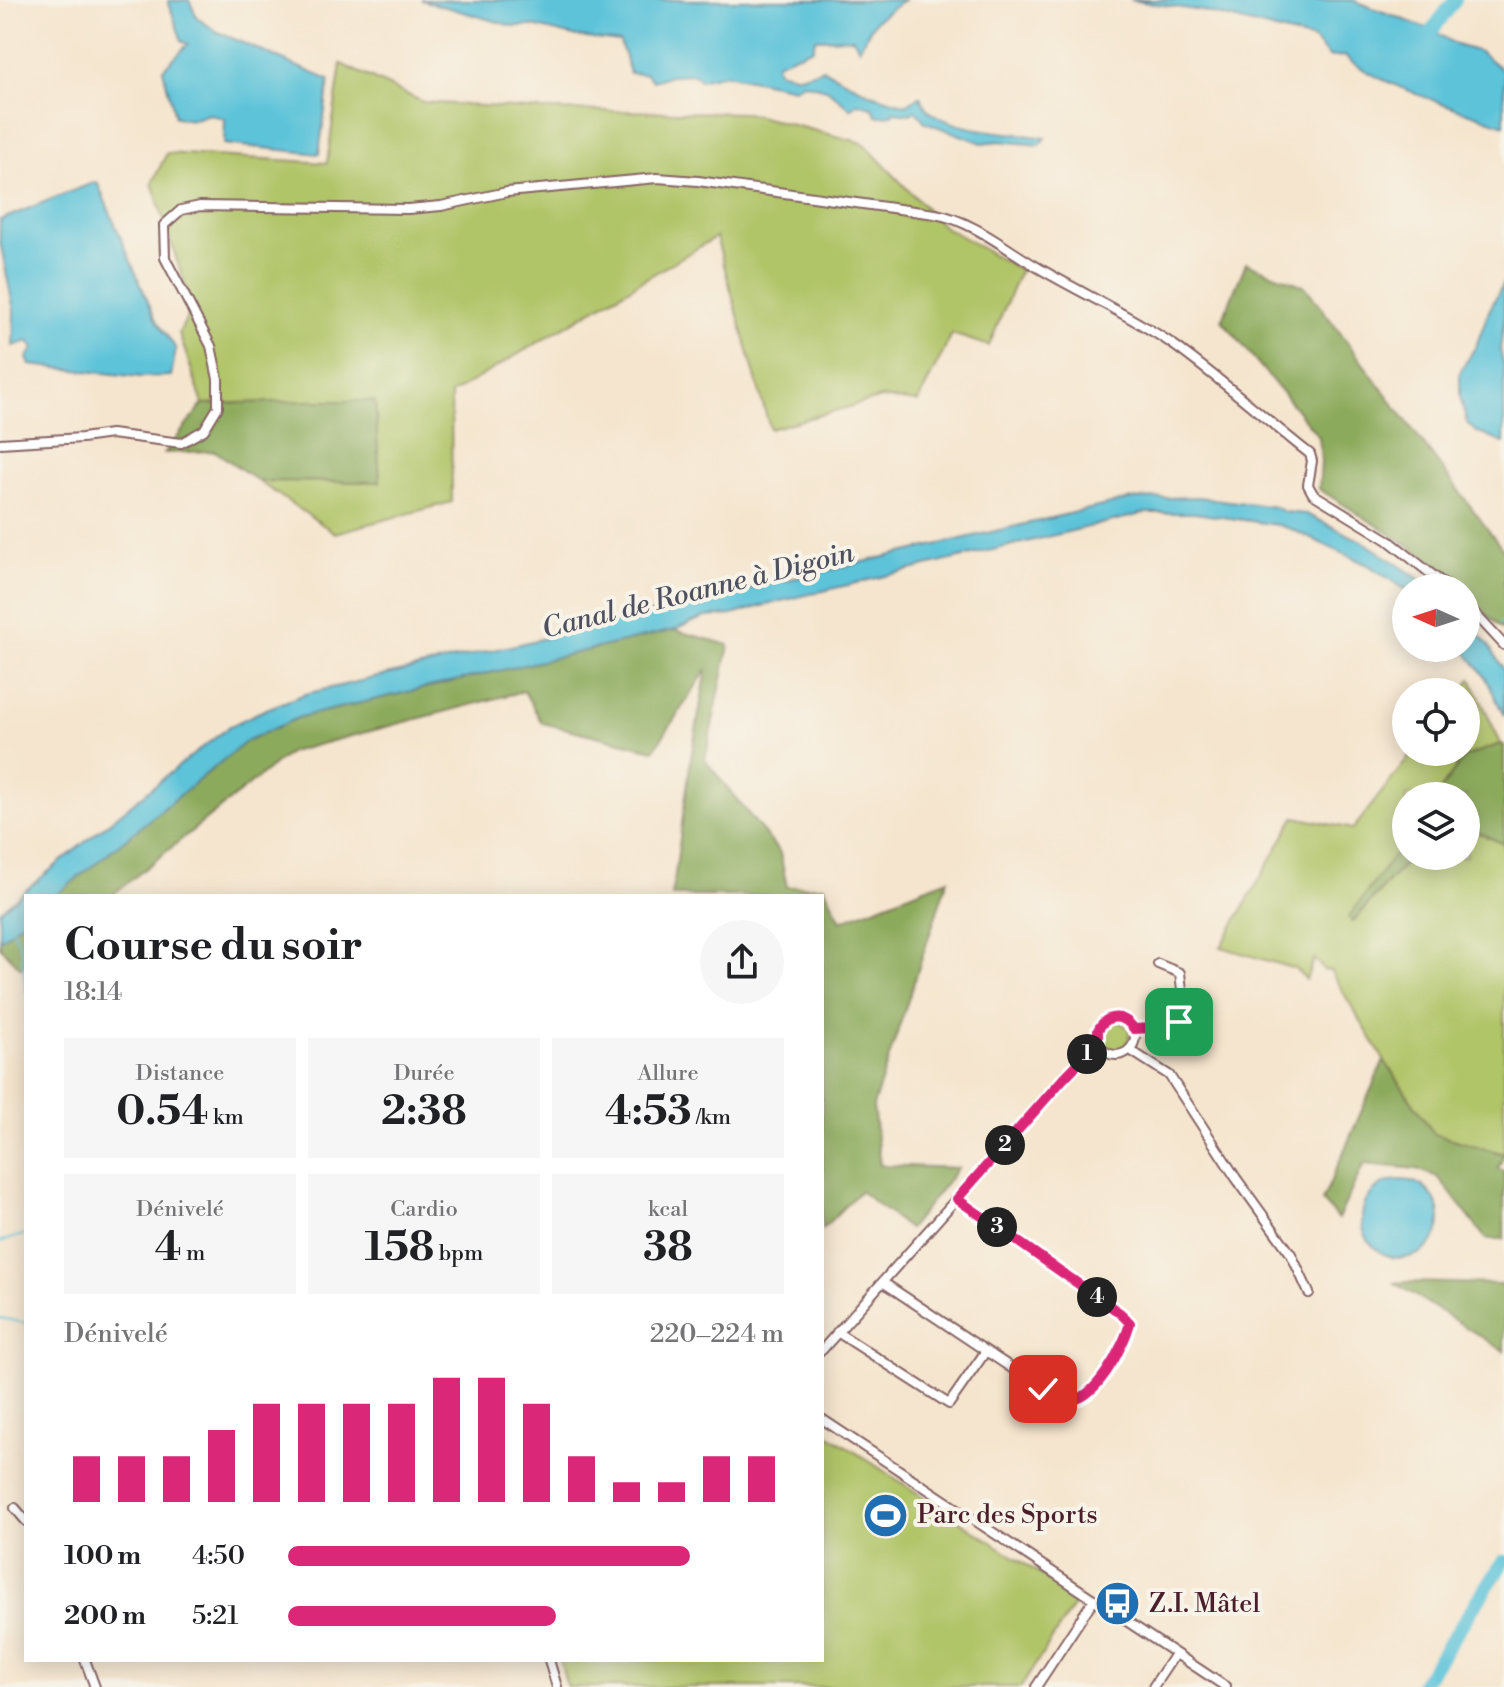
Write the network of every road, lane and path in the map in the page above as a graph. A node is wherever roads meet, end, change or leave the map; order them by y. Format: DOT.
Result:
graph roads {
  1 [pos="0,443"];
  2 [pos="1431,574"];
  3 [pos="1480,619"];
  4 [pos="1504,645"];
  5 [pos="1158,964"];
  6 [pos="1134,1029"];
  7 [pos="1098,1043"];
  8 [pos="1130,1050"];
  9 [pos="957,1199"];
  10 [pos="884,1283"];
  11 [pos="1309,1293"];
  12 [pos="837,1332"];
  13 [pos="824,1348"];
  14 [pos="986,1351"];
  15 [pos="824,1420"];
  16 [pos="15,1508"];
  17 [pos="24,1519"];
  18 [pos="1094,1599"];
  19 [pos="1175,1654"];
  20 [pos="86,1662"];
  21 [pos="550,1662"];
  22 [pos="95,1687"];
  23 [pos="557,1687"];
  24 [pos="1036,1687"];
  25 [pos="1153,1687"];
  26 [pos="1226,1687"];
  1 -- 2 [label="street"];
  3 -- 4 [label="street"];
  5 -- 6 [label="street"];
  6 -- 7 [label="street"];
  6 -- 8 [label="street"];
  7 -- 8 [label="street"];
  7 -- 9 [label="street"];
  8 -- 11 [label="street"];
  9 -- 10 [label="street"];
  9 -- 14 [label="street"];
  10 -- 12 [label="street"];
  10 -- 14 [label="street"];
  12 -- 13 [label="street"];
  12 -- 14 [label="street"];
  15 -- 18 [label="street"];
  16 -- 17 [label="street"];
  18 -- 19 [label="street"];
  18 -- 24 [label="street"];
  19 -- 25 [label="street"];
  19 -- 26 [label="street"];
  20 -- 22 [label="street"];
  21 -- 23 [label="street"];
}
